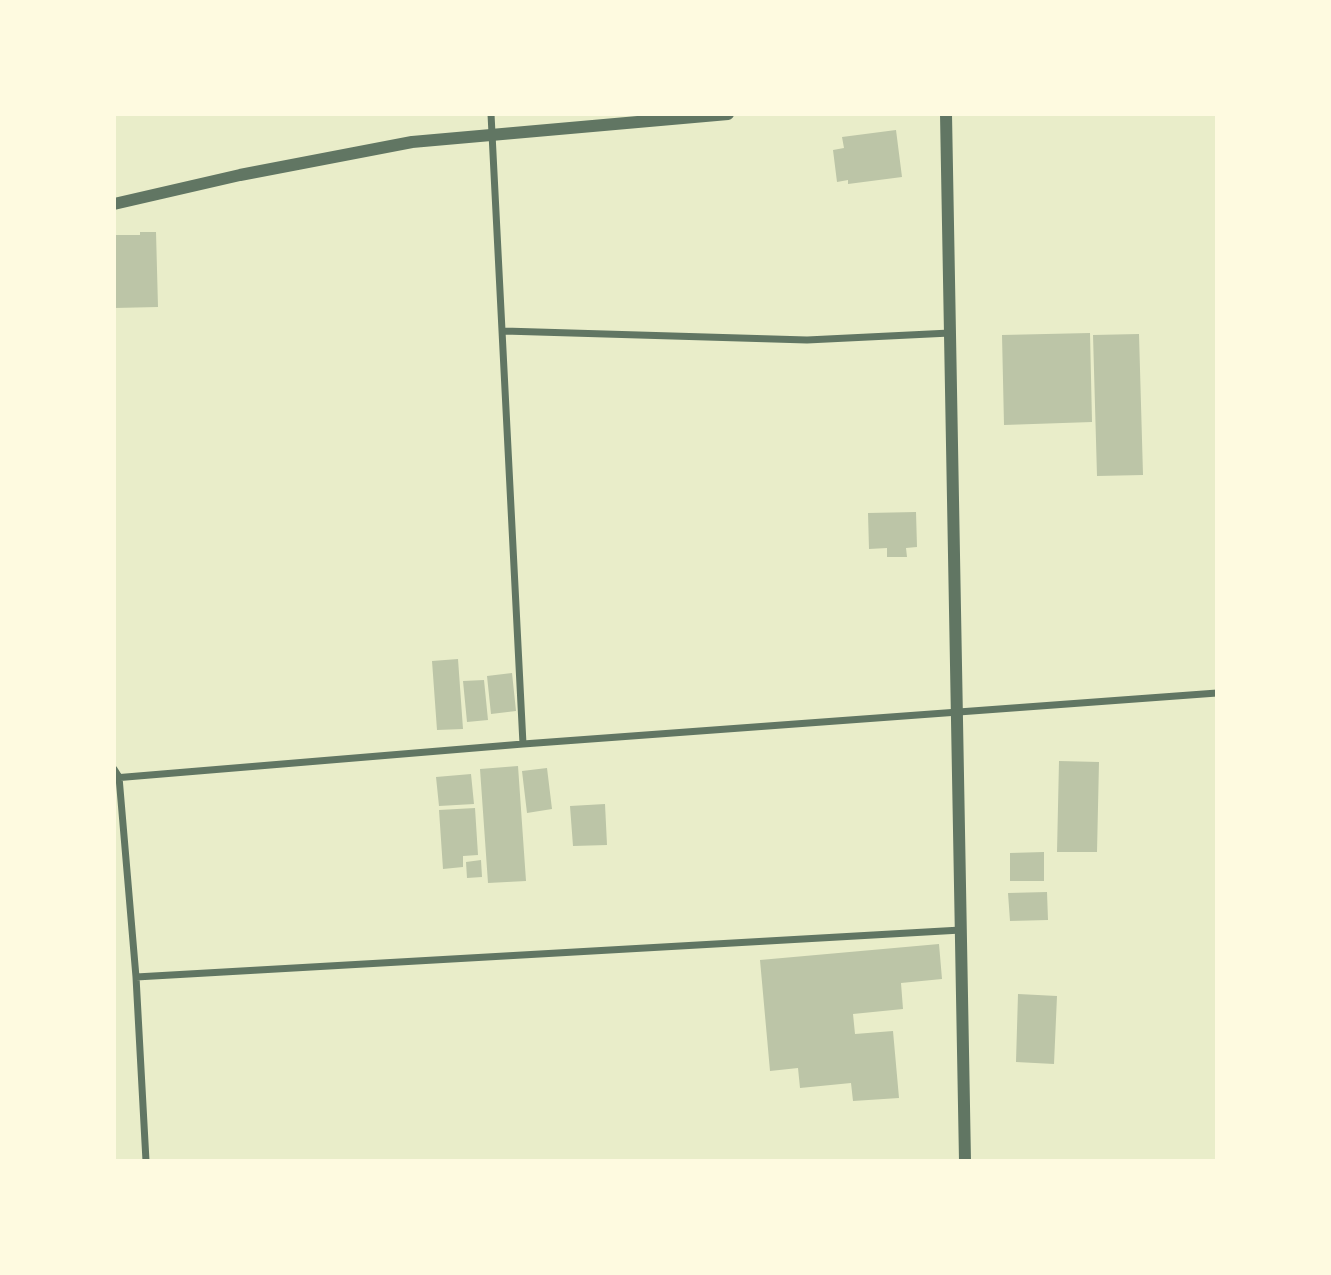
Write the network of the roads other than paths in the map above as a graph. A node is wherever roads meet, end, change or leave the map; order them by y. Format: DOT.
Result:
graph roads {
  1 [pos="491,114"];
  2 [pos="728,114"];
  3 [pos="946,114"];
  4 [pos="492,133"];
  5 [pos="114,204"];
  6 [pos="504,331"];
  7 [pos="950,333"];
  8 [pos="1217,693"];
  9 [pos="958,713"];
  10 [pos="523,744"];
  11 [pos="114,769"];
  12 [pos="116,778"];
  13 [pos="961,930"];
  14 [pos="136,977"];
  15 [pos="146,1161"];
  16 [pos="965,1161"];
  1 -- 4 [label="street"];
  2 -- 4 [label="street"];
  3 -- 7 [label="street"];
  4 -- 5 [label="street"];
  4 -- 6 [label="street"];
  6 -- 7 [label="street"];
  6 -- 10 [label="street"];
  7 -- 9 [label="street"];
  8 -- 9 [label="street"];
  9 -- 10 [label="street"];
  9 -- 13 [label="street"];
  10 -- 12 [label="street"];
  11 -- 12 [label="street"];
  12 -- 14 [label="street"];
  13 -- 14 [label="street"];
  13 -- 16 [label="street"];
  14 -- 15 [label="street"];
}
